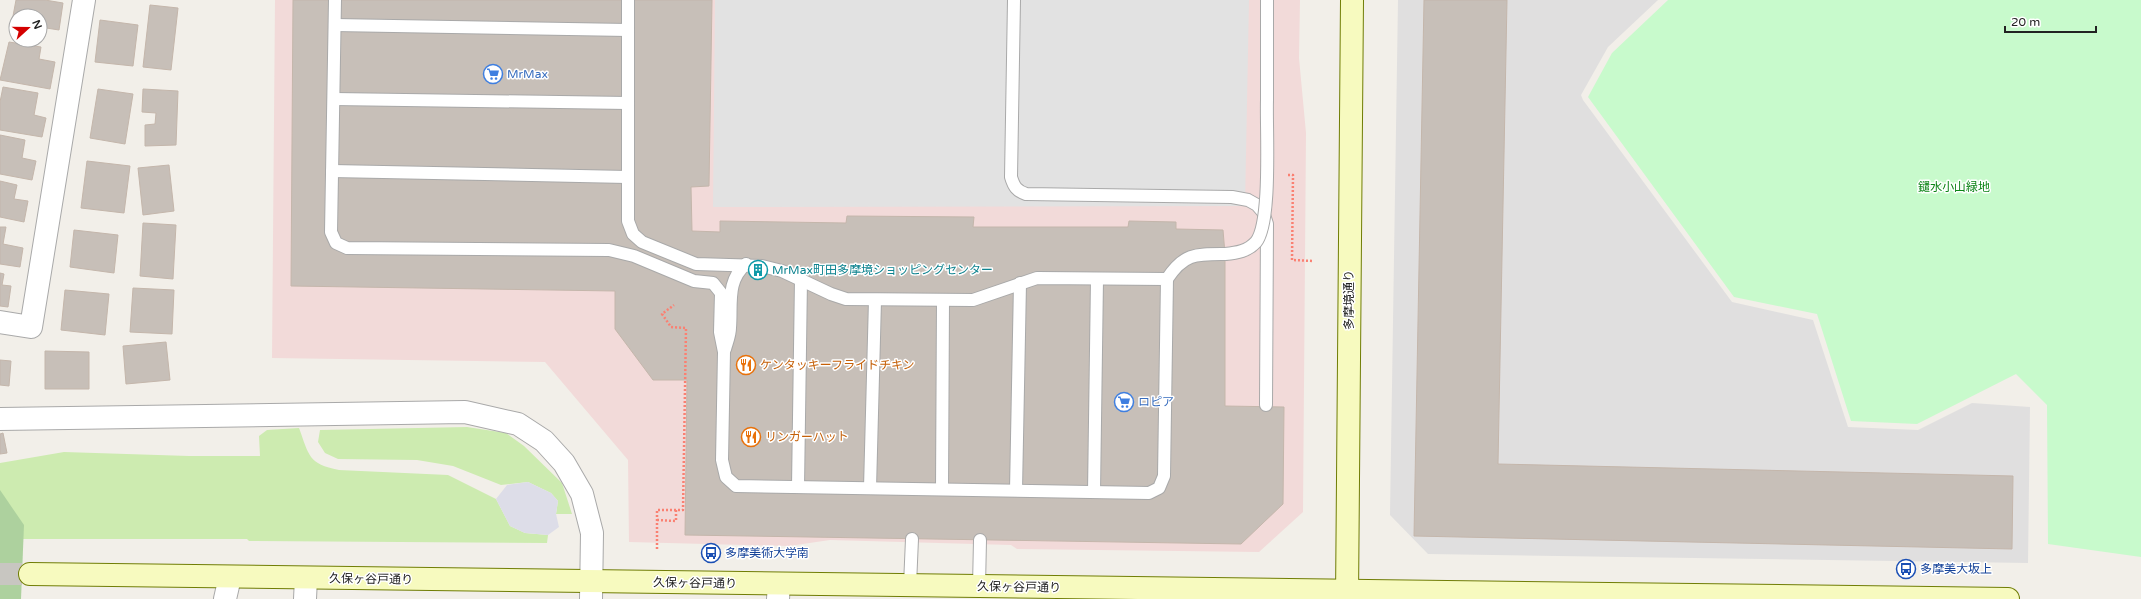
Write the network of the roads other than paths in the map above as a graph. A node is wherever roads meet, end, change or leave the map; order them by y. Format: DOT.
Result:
graph roads {
  1 [pos="84,0"];
  2 [pos="335,0"];
  3 [pos="628,0"];
  4 [pos="1014,0"];
  5 [pos="1267,0"];
  6 [pos="1352,0"];
  7 [pos="335,25"];
  8 [pos="628,30"];
  9 [pos="334,100"];
  10 [pos="628,103"];
  11 [pos="332,171"];
  12 [pos="627,177"];
  13 [pos="746,264"];
  14 [pos="1097,278"];
  15 [pos="801,279"];
  16 [pos="1167,279"];
  17 [pos="1020,283"];
  18 [pos="875,300"];
  19 [pos="943,300"];
  20 [pos="0,322"];
  21 [pos="724,352"];
  22 [pos="1266,405"];
  23 [pos="0,419"];
  24 [pos="798,487"];
  25 [pos="870,488"];
  26 [pos="942,489"];
  27 [pos="1016,490"];
  28 [pos="1094,492"];
  29 [pos="912,539"];
  30 [pos="980,540"];
  31 [pos="30,574"];
  32 [pos="230,577"];
  33 [pos="910,585"];
  34 [pos="979,586"];
  35 [pos="305,588"];
  36 [pos="591,590"];
  37 [pos="779,591"];
  38 [pos="1347,595"];
  39 [pos="1801,597"];
  40 [pos="225,599"];
  41 [pos="2008,599"];
  1 -- 20 [label="street"];
  2 -- 7 [label="lane"];
  3 -- 8 [label="lane"];
  4 -- 22 [label="lane"];
  5 -- 16 [label="lane, bridge"];
  6 -- 38 [label="street, 多摩境通り"];
  7 -- 8 [label="lane"];
  7 -- 9 [label="lane"];
  8 -- 10 [label="lane"];
  9 -- 10 [label="lane"];
  9 -- 11 [label="lane"];
  10 -- 12 [label="lane"];
  11 -- 12 [label="lane"];
  11 -- 21 [label="lane"];
  12 -- 13 [label="lane"];
  13 -- 15 [label="lane"];
  13 -- 21 [label="lane"];
  14 -- 16 [label="lane"];
  14 -- 17 [label="lane"];
  14 -- 28 [label="lane"];
  15 -- 18 [label="lane"];
  15 -- 24 [label="lane"];
  16 -- 28 [label="lane"];
  17 -- 19 [label="lane"];
  17 -- 27 [label="lane"];
  18 -- 19 [label="lane"];
  18 -- 25 [label="lane"];
  19 -- 26 [label="lane"];
  21 -- 24 [label="lane"];
  23 -- 36 [label="street"];
  24 -- 25 [label="lane"];
  25 -- 26 [label="lane"];
  26 -- 27 [label="lane"];
  27 -- 28 [label="lane"];
  29 -- 33 [label="lane"];
  30 -- 34 [label="lane"];
  31 -- 32 [label="street, 久保ヶ谷戸通り"];
  32 -- 35 [label="street, 久保ヶ谷戸通り"];
  32 -- 40 [label="street"];
  33 -- 34 [label="street, 久保ヶ谷戸通り"];
  33 -- 37 [label="street, 久保ヶ谷戸通り"];
  34 -- 38 [label="street, 久保ヶ谷戸通り"];
  35 -- 36 [label="street, 久保ヶ谷戸通り"];
  36 -- 37 [label="street, 久保ヶ谷戸通り"];
  38 -- 39 [label="street, 久保ヶ谷戸通り"];
  39 -- 41 [label="street, 久保ヶ谷戸通り"];
}
